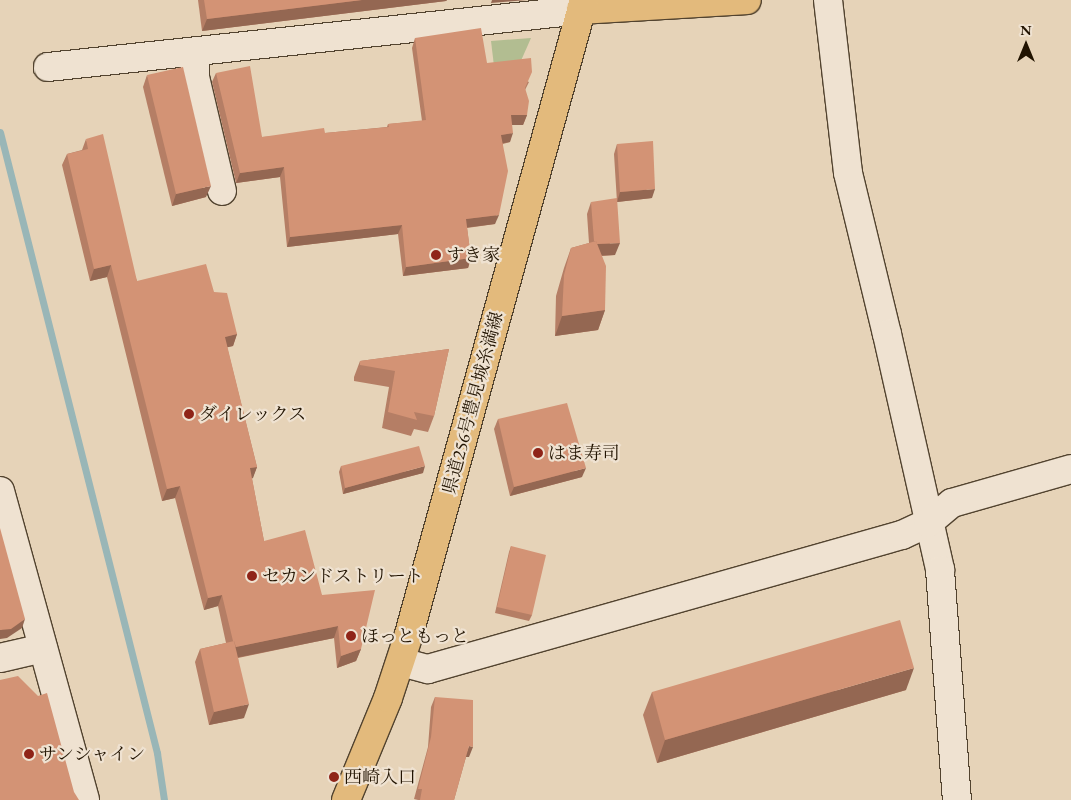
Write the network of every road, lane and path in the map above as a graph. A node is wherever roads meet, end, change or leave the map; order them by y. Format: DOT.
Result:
graph roads {
  1 [pos="747,0"];
  2 [pos="828,0"];
  3 [pos="583,5"];
  4 [pos="478,10"];
  5 [pos="196,52"];
  6 [pos="48,67"];
  7 [pos="222,191"];
  8 [pos="1071,469"];
  9 [pos="0,491"];
  10 [pos="928,523"];
  11 [pos="43,648"];
  12 [pos="0,658"];
  13 [pos="401,662"];
  14 [pos="85,800"];
  15 [pos="346,800"];
  16 [pos="957,800"];
  1 -- 3 [label="main road"];
  2 -- 10 [label="street"];
  3 -- 4 [label="street"];
  3 -- 13 [label="main road, 県道256号豊見城糸満線"];
  4 -- 5 [label="street"];
  5 -- 6 [label="street"];
  5 -- 7 [label="street"];
  8 -- 10 [label="street"];
  9 -- 11 [label="street"];
  10 -- 13 [label="street"];
  10 -- 16 [label="street"];
  11 -- 12 [label="street"];
  11 -- 14 [label="street"];
  13 -- 15 [label="main road, 県道256号豊見城糸満線"];
}
